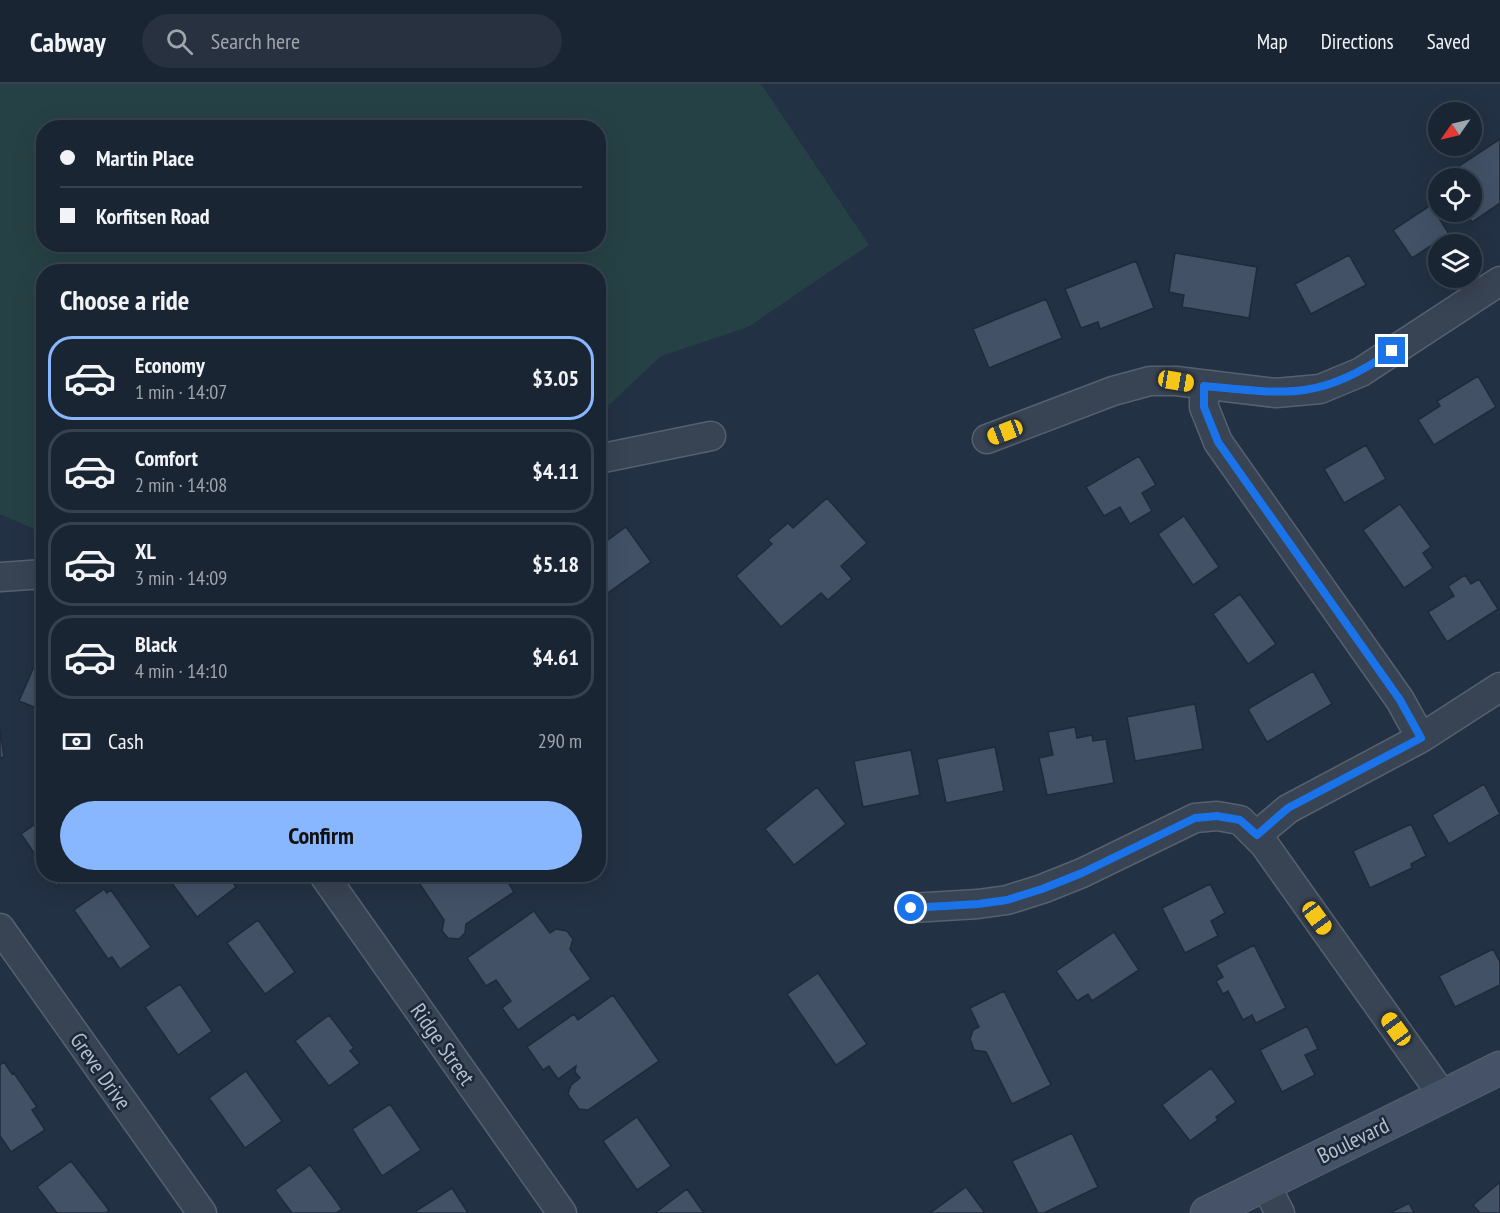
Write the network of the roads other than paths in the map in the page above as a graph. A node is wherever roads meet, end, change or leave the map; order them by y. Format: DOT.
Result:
graph roads {
  1 [pos="1500,281"];
  2 [pos="1204,386"];
  3 [pos="711,436"];
  4 [pos="987,439"];
  5 [pos="606,457"];
  6 [pos="36,575"];
  7 [pos="0,577"];
  8 [pos="1500,687"];
  9 [pos="1421,738"];
  10 [pos="1257,835"];
  11 [pos="329,882"];
  12 [pos="911,908"];
  13 [pos="0,928"];
  14 [pos="1500,1068"];
  15 [pos="1443,1096"];
  16 [pos="1265,1184"];
  17 [pos="202,1213"];
  18 [pos="562,1213"];
  19 [pos="1207,1213"];
  20 [pos="1280,1213"];
  1 -- 2 [label="street"];
  2 -- 4 [label="street"];
  2 -- 9 [label="street"];
  3 -- 5 [label="street"];
  6 -- 7 [label="street"];
  8 -- 9 [label="street"];
  9 -- 10 [label="street"];
  10 -- 12 [label="street"];
  10 -- 15 [label="street"];
  11 -- 18 [label="street, Ridge Street"];
  13 -- 17 [label="street, Greve Drive"];
  14 -- 15 [label="street, Boulevard"];
  15 -- 16 [label="street, Boulevard"];
  16 -- 19 [label="street, Boulevard"];
  16 -- 20 [label="street"];
}
